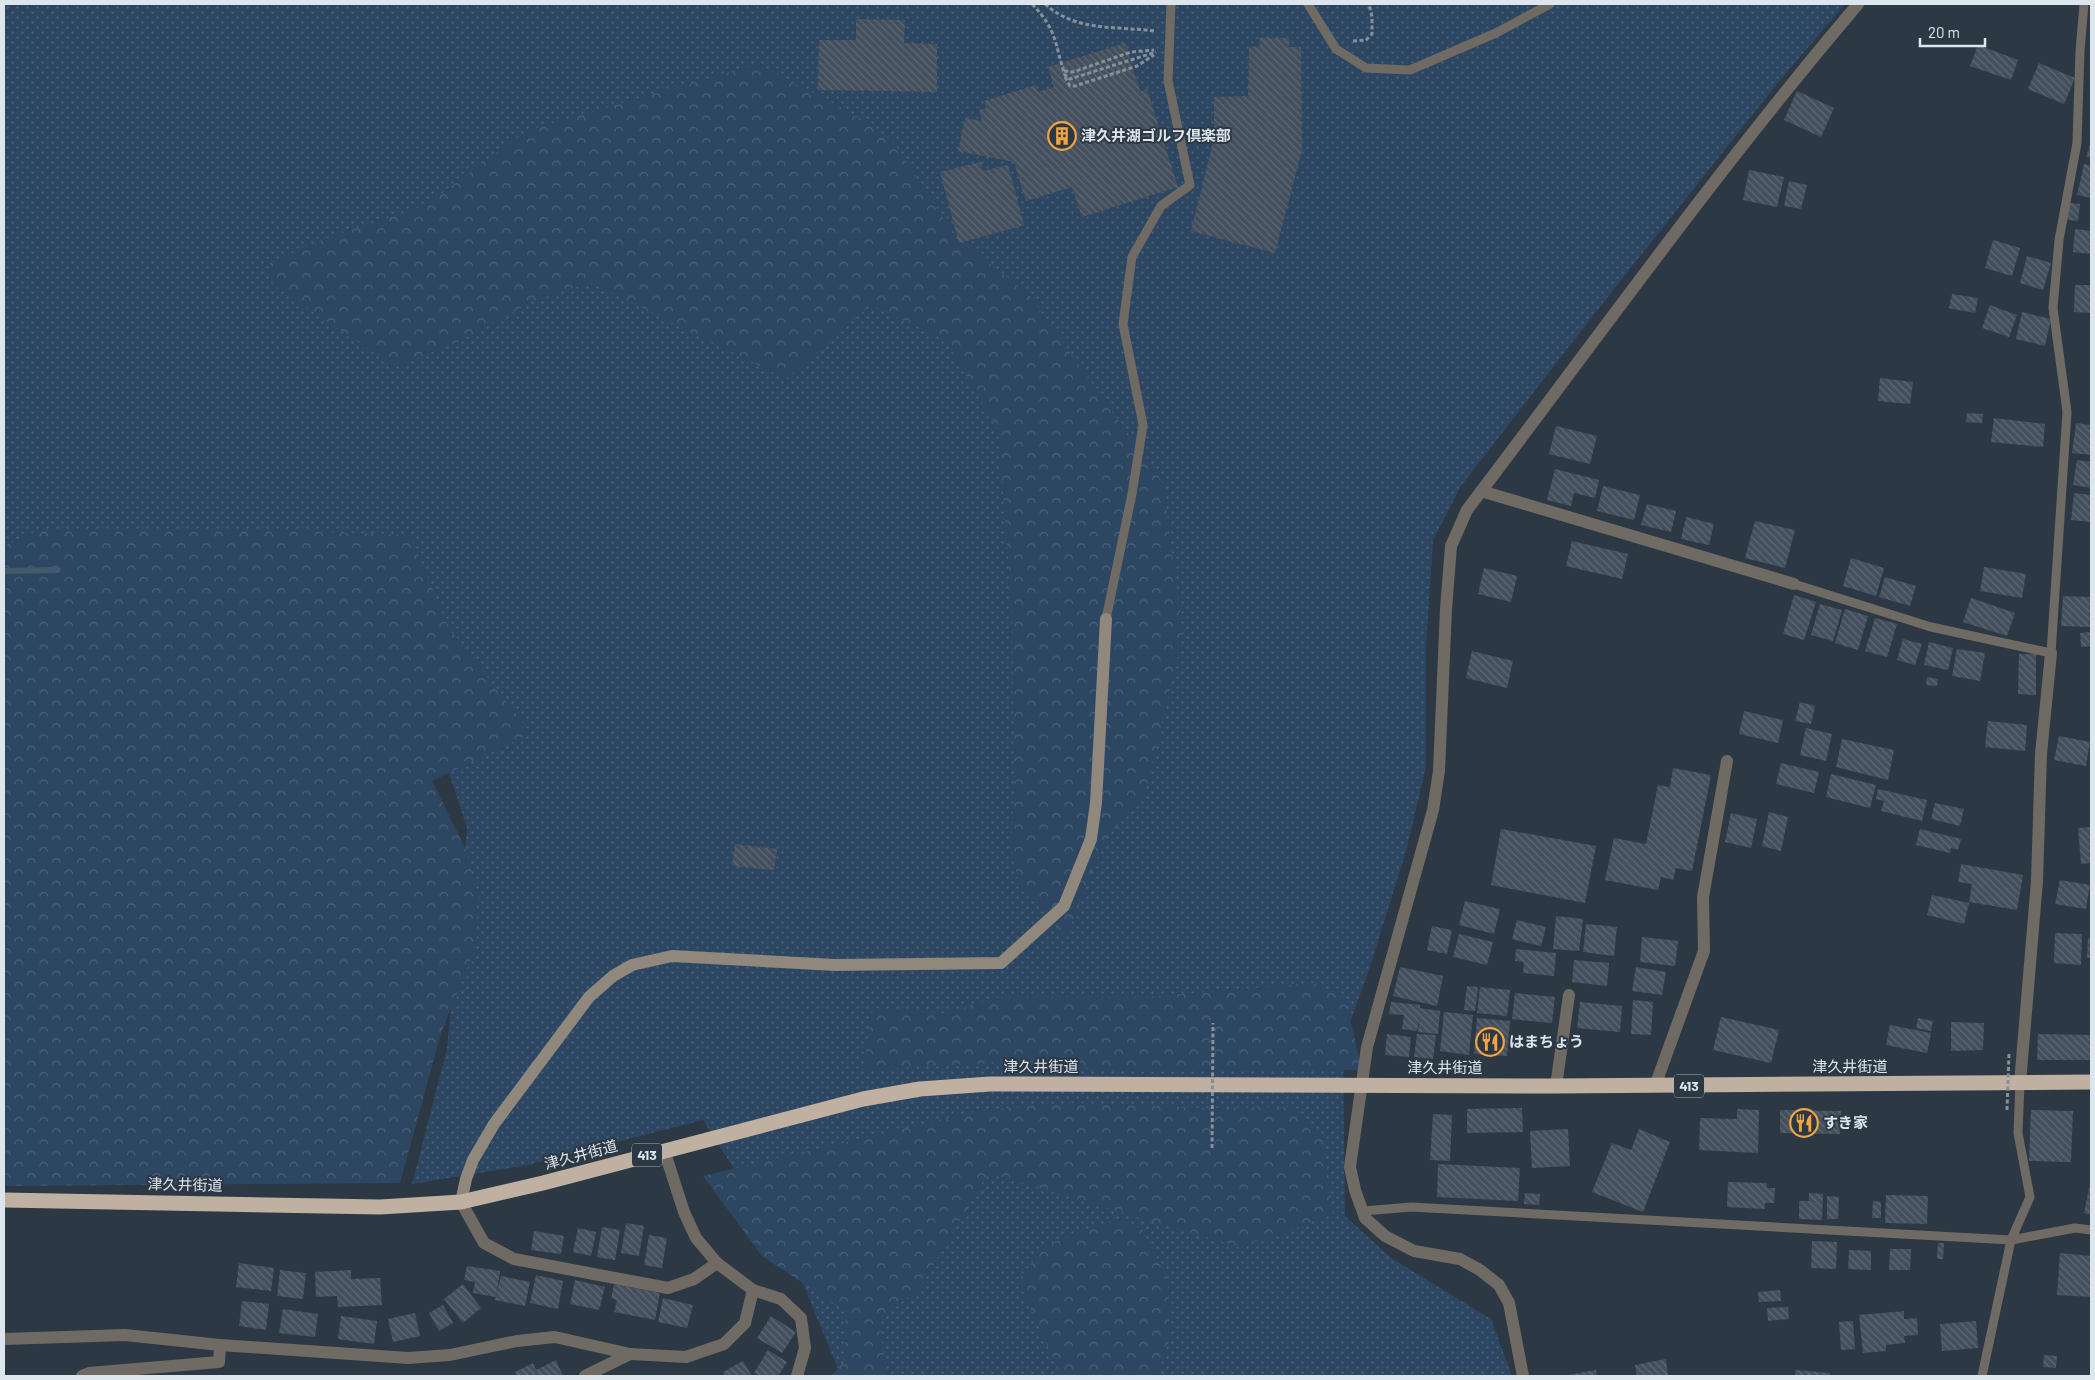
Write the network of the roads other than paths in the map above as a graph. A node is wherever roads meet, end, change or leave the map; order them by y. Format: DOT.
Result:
graph roads {
  1 [pos="1171,4"];
  2 [pos="1308,4"];
  3 [pos="1550,4"];
  4 [pos="1858,4"];
  5 [pos="2084,4"];
  6 [pos="1481,491"];
  7 [pos="1794,584"];
  8 [pos="1106,619"];
  9 [pos="2051,653"];
  10 [pos="1727,762"];
  11 [pos="1569,994"];
  12 [pos="2091,1082"];
  13 [pos="2020,1083"];
  14 [pos="1360,1086"];
  15 [pos="1556,1086"];
  16 [pos="1655,1086"];
  17 [pos="664,1150"];
  18 [pos="4,1200"];
  19 [pos="461,1202"];
  20 [pos="1363,1211"];
  21 [pos="2091,1230"];
  22 [pos="2011,1240"];
  23 [pos="717,1263"];
  24 [pos="753,1290"];
  25 [pos="4,1339"];
  26 [pos="220,1345"];
  27 [pos="630,1354"];
  28 [pos="82,1376"];
  29 [pos="585,1376"];
  30 [pos="797,1376"];
  31 [pos="1523,1376"];
  32 [pos="1982,1376"];
  1 -- 8 [label="lane"];
  2 -- 3 [label="lane"];
  4 -- 6 [label="street"];
  5 -- 9 [label="lane"];
  6 -- 7 [label="street"];
  6 -- 14 [label="street"];
  7 -- 9 [label="lane"];
  8 -- 19 [label="street"];
  9 -- 13 [label="street"];
  10 -- 16 [label="street"];
  11 -- 15 [label="street"];
  12 -- 13 [label="highway, 津久井街道 / 413"];
  13 -- 16 [label="highway, 津久井街道 / 413"];
  13 -- 22 [label="lane"];
  14 -- 15 [label="highway, 津久井街道 / 413"];
  14 -- 17 [label="highway, 津久井街道 / 413"];
  14 -- 20 [label="street"];
  15 -- 16 [label="highway, 津久井街道 / 413"];
  17 -- 19 [label="highway, 津久井街道 / 413"];
  17 -- 23 [label="street"];
  18 -- 19 [label="highway, 津久井街道 / 413"];
  19 -- 23 [label="street"];
  20 -- 22 [label="lane"];
  20 -- 31 [label="street"];
  21 -- 22 [label="lane"];
  22 -- 32 [label="lane"];
  23 -- 24 [label="street"];
  24 -- 27 [label="street"];
  24 -- 30 [label="street"];
  25 -- 26 [label="street"];
  26 -- 27 [label="street"];
  26 -- 28 [label="street"];
  27 -- 29 [label="street"];
}
